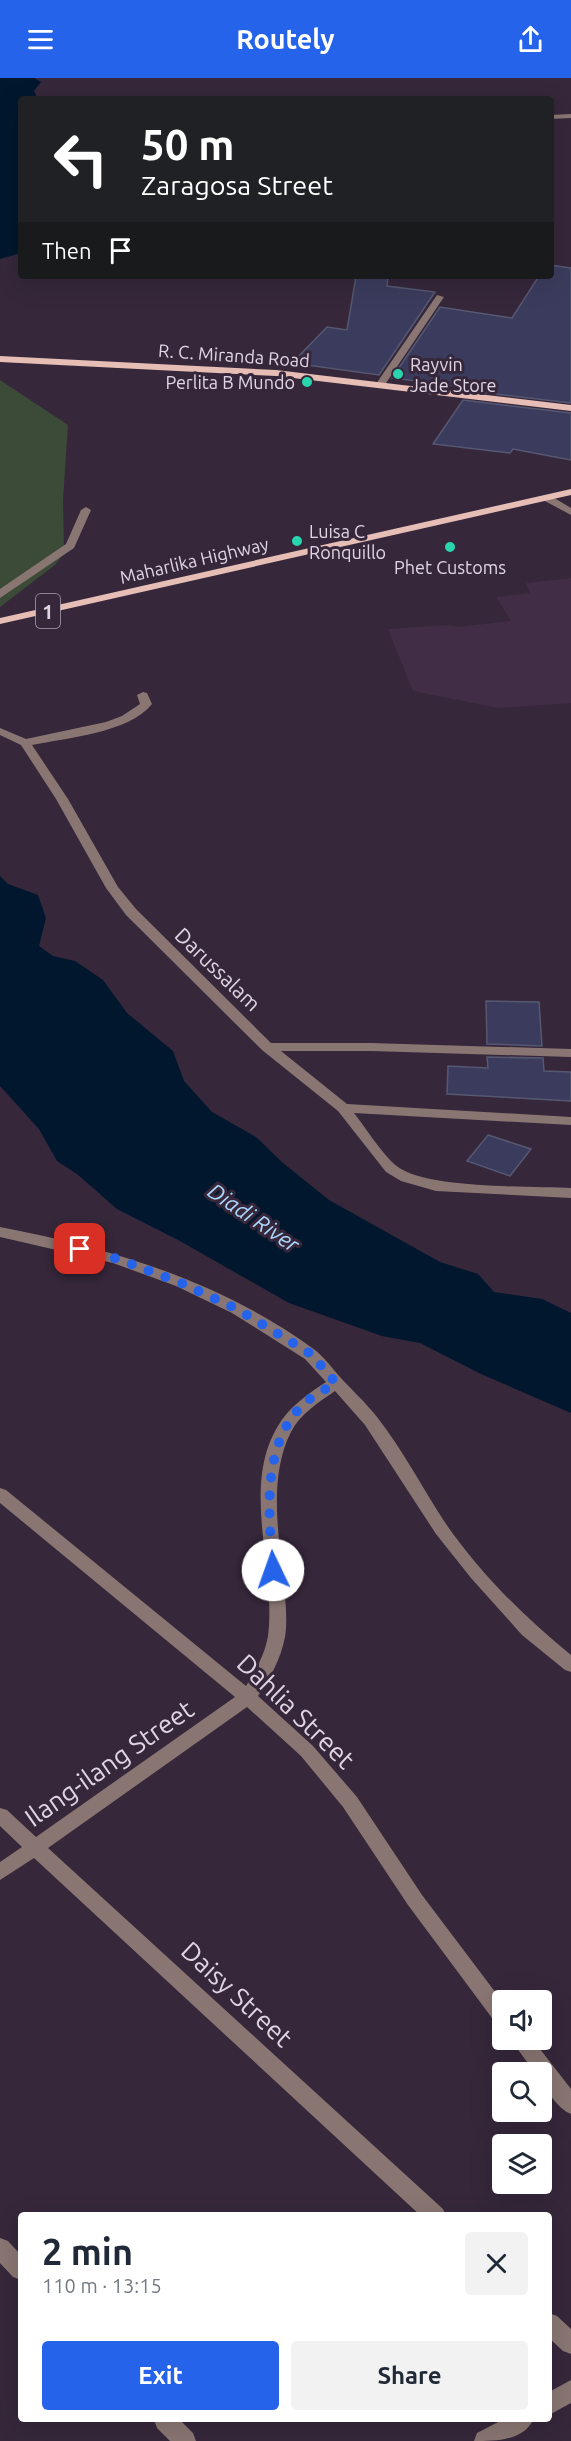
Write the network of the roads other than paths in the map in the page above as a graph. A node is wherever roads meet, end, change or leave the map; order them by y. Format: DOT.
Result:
graph roads {
  1 [pos="571,116"];
  2 [pos="554,117"];
  3 [pos="440,297"];
  4 [pos="0,358"];
  5 [pos="381,384"];
  6 [pos="571,408"];
  7 [pos="571,492"];
  8 [pos="547,498"];
  9 [pos="86,510"];
  10 [pos="571,512"];
  11 [pos="0,595"];
  12 [pos="0,621"];
  13 [pos="143,695"];
  14 [pos="0,731"];
  15 [pos="25,743"];
  16 [pos="267,1047"];
  17 [pos="571,1053"];
  18 [pos="343,1108"];
  19 [pos="571,1121"];
  20 [pos="571,1193"];
  21 [pos="0,1232"];
  22 [pos="336,1383"];
  23 [pos="0,1494"];
  24 [pos="571,1665"];
  25 [pos="248,1697"];
  26 [pos="0,1815"];
  27 [pos="35,1847"];
  28 [pos="0,1872"];
  29 [pos="492,2003"];
  30 [pos="529,2050"];
  31 [pos="571,2105"];
  32 [pos="432,2212"];
  33 [pos="0,2248"];
  34 [pos="18,2267"];
  35 [pos="552,2327"];
  36 [pos="571,2344"];
  37 [pos="571,2391"];
  38 [pos="552,2401"];
  39 [pos="167,2422"];
  40 [pos="518,2422"];
  41 [pos="185,2441"];
  42 [pos="485,2441"];
  1 -- 2 [label="street"];
  3 -- 5 [label="street"];
  4 -- 5 [label="main road, R. C. Miranda Road"];
  5 -- 6 [label="main road, R. C. Miranda Road"];
  7 -- 8 [label="main road, Maharlika Highway / 1"];
  8 -- 10 [label="street"];
  8 -- 12 [label="main road, Maharlika Highway / 1"];
  9 -- 11 [label="street"];
  13 -- 15 [label="street"];
  14 -- 15 [label="street"];
  15 -- 16 [label="street, Darussalam"];
  16 -- 17 [label="street"];
  16 -- 18 [label="street, Darussalam"];
  18 -- 19 [label="street"];
  18 -- 20 [label="street, Darussalam"];
  21 -- 22 [label="street"];
  22 -- 24 [label="street"];
  22 -- 25 [label="street, Ilang-ilang Street"];
  23 -- 25 [label="street, Dahlia Street"];
  25 -- 27 [label="street, Ilang-ilang Street"];
  25 -- 29 [label="street, Dahlia Street"];
  26 -- 27 [label="street, Daisy Street"];
  27 -- 28 [label="street, Ilang-ilang Street"];
  27 -- 32 [label="street, Daisy Street"];
  30 -- 31 [label="street"];
  33 -- 34 [label="street"];
  35 -- 36 [label="street"];
  37 -- 38 [label="street"];
  39 -- 41 [label="street"];
  40 -- 42 [label="street"];
}
